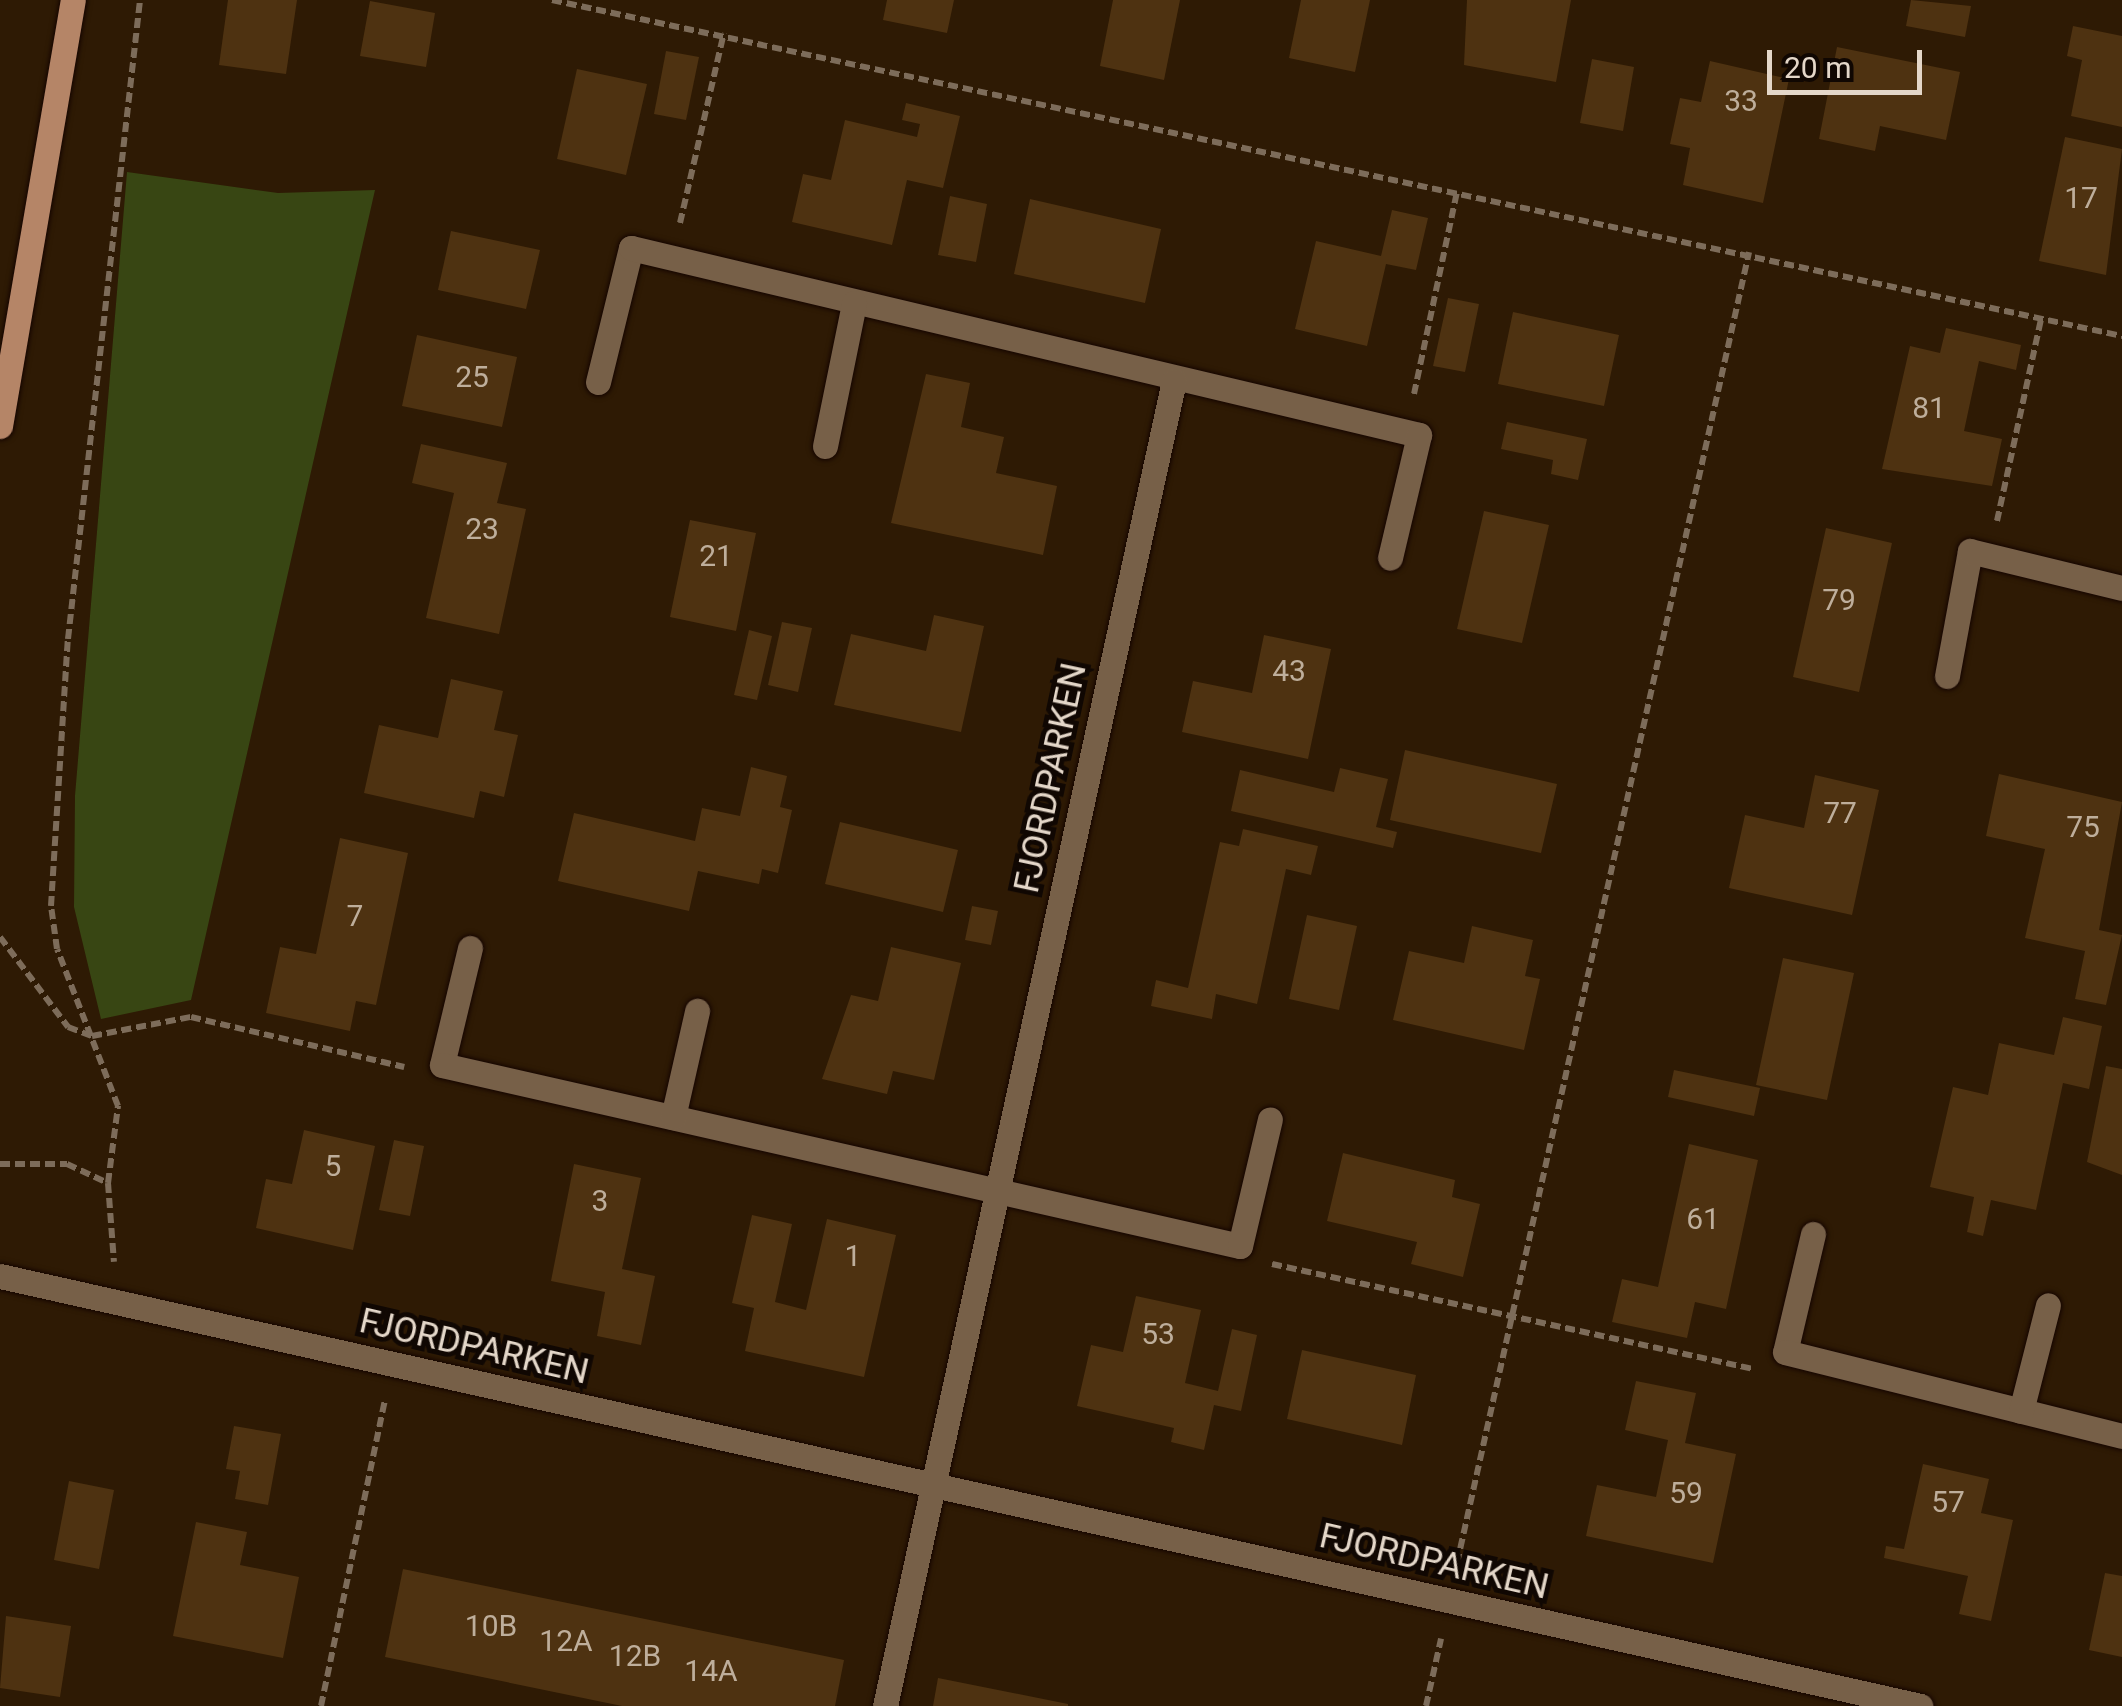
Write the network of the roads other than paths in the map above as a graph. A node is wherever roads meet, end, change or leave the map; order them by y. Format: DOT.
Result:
graph roads {
  1 [pos="73,0"];
  2 [pos="854,303"];
  3 [pos="1174,381"];
  4 [pos="598,382"];
  5 [pos="0,426"];
  6 [pos="825,446"];
  7 [pos="1390,558"];
  8 [pos="2122,588"];
  9 [pos="1947,676"];
  10 [pos="470,948"];
  11 [pos="697,1011"];
  12 [pos="673,1116"];
  13 [pos="1270,1119"];
  14 [pos="997,1190"];
  15 [pos="1813,1234"];
  16 [pos="0,1276"];
  17 [pos="2048,1305"];
  18 [pos="2021,1411"];
  19 [pos="2122,1436"];
  20 [pos="933,1485"];
  21 [pos="885,1706"];
  22 [pos="1920,1706"];
  1 -- 5 [label="main road"];
  2 -- 3 [label="street"];
  2 -- 4 [label="street"];
  2 -- 6 [label="street"];
  3 -- 7 [label="street"];
  3 -- 14 [label="street, FJORDPARKEN"];
  8 -- 9 [label="street"];
  10 -- 12 [label="street"];
  11 -- 12 [label="street"];
  12 -- 14 [label="street"];
  13 -- 14 [label="street"];
  14 -- 20 [label="street, FJORDPARKEN"];
  15 -- 18 [label="street"];
  16 -- 20 [label="street, FJORDPARKEN"];
  17 -- 18 [label="street"];
  18 -- 19 [label="street"];
  20 -- 21 [label="street, FJORDPARKEN"];
  20 -- 22 [label="street, FJORDPARKEN"];
}
